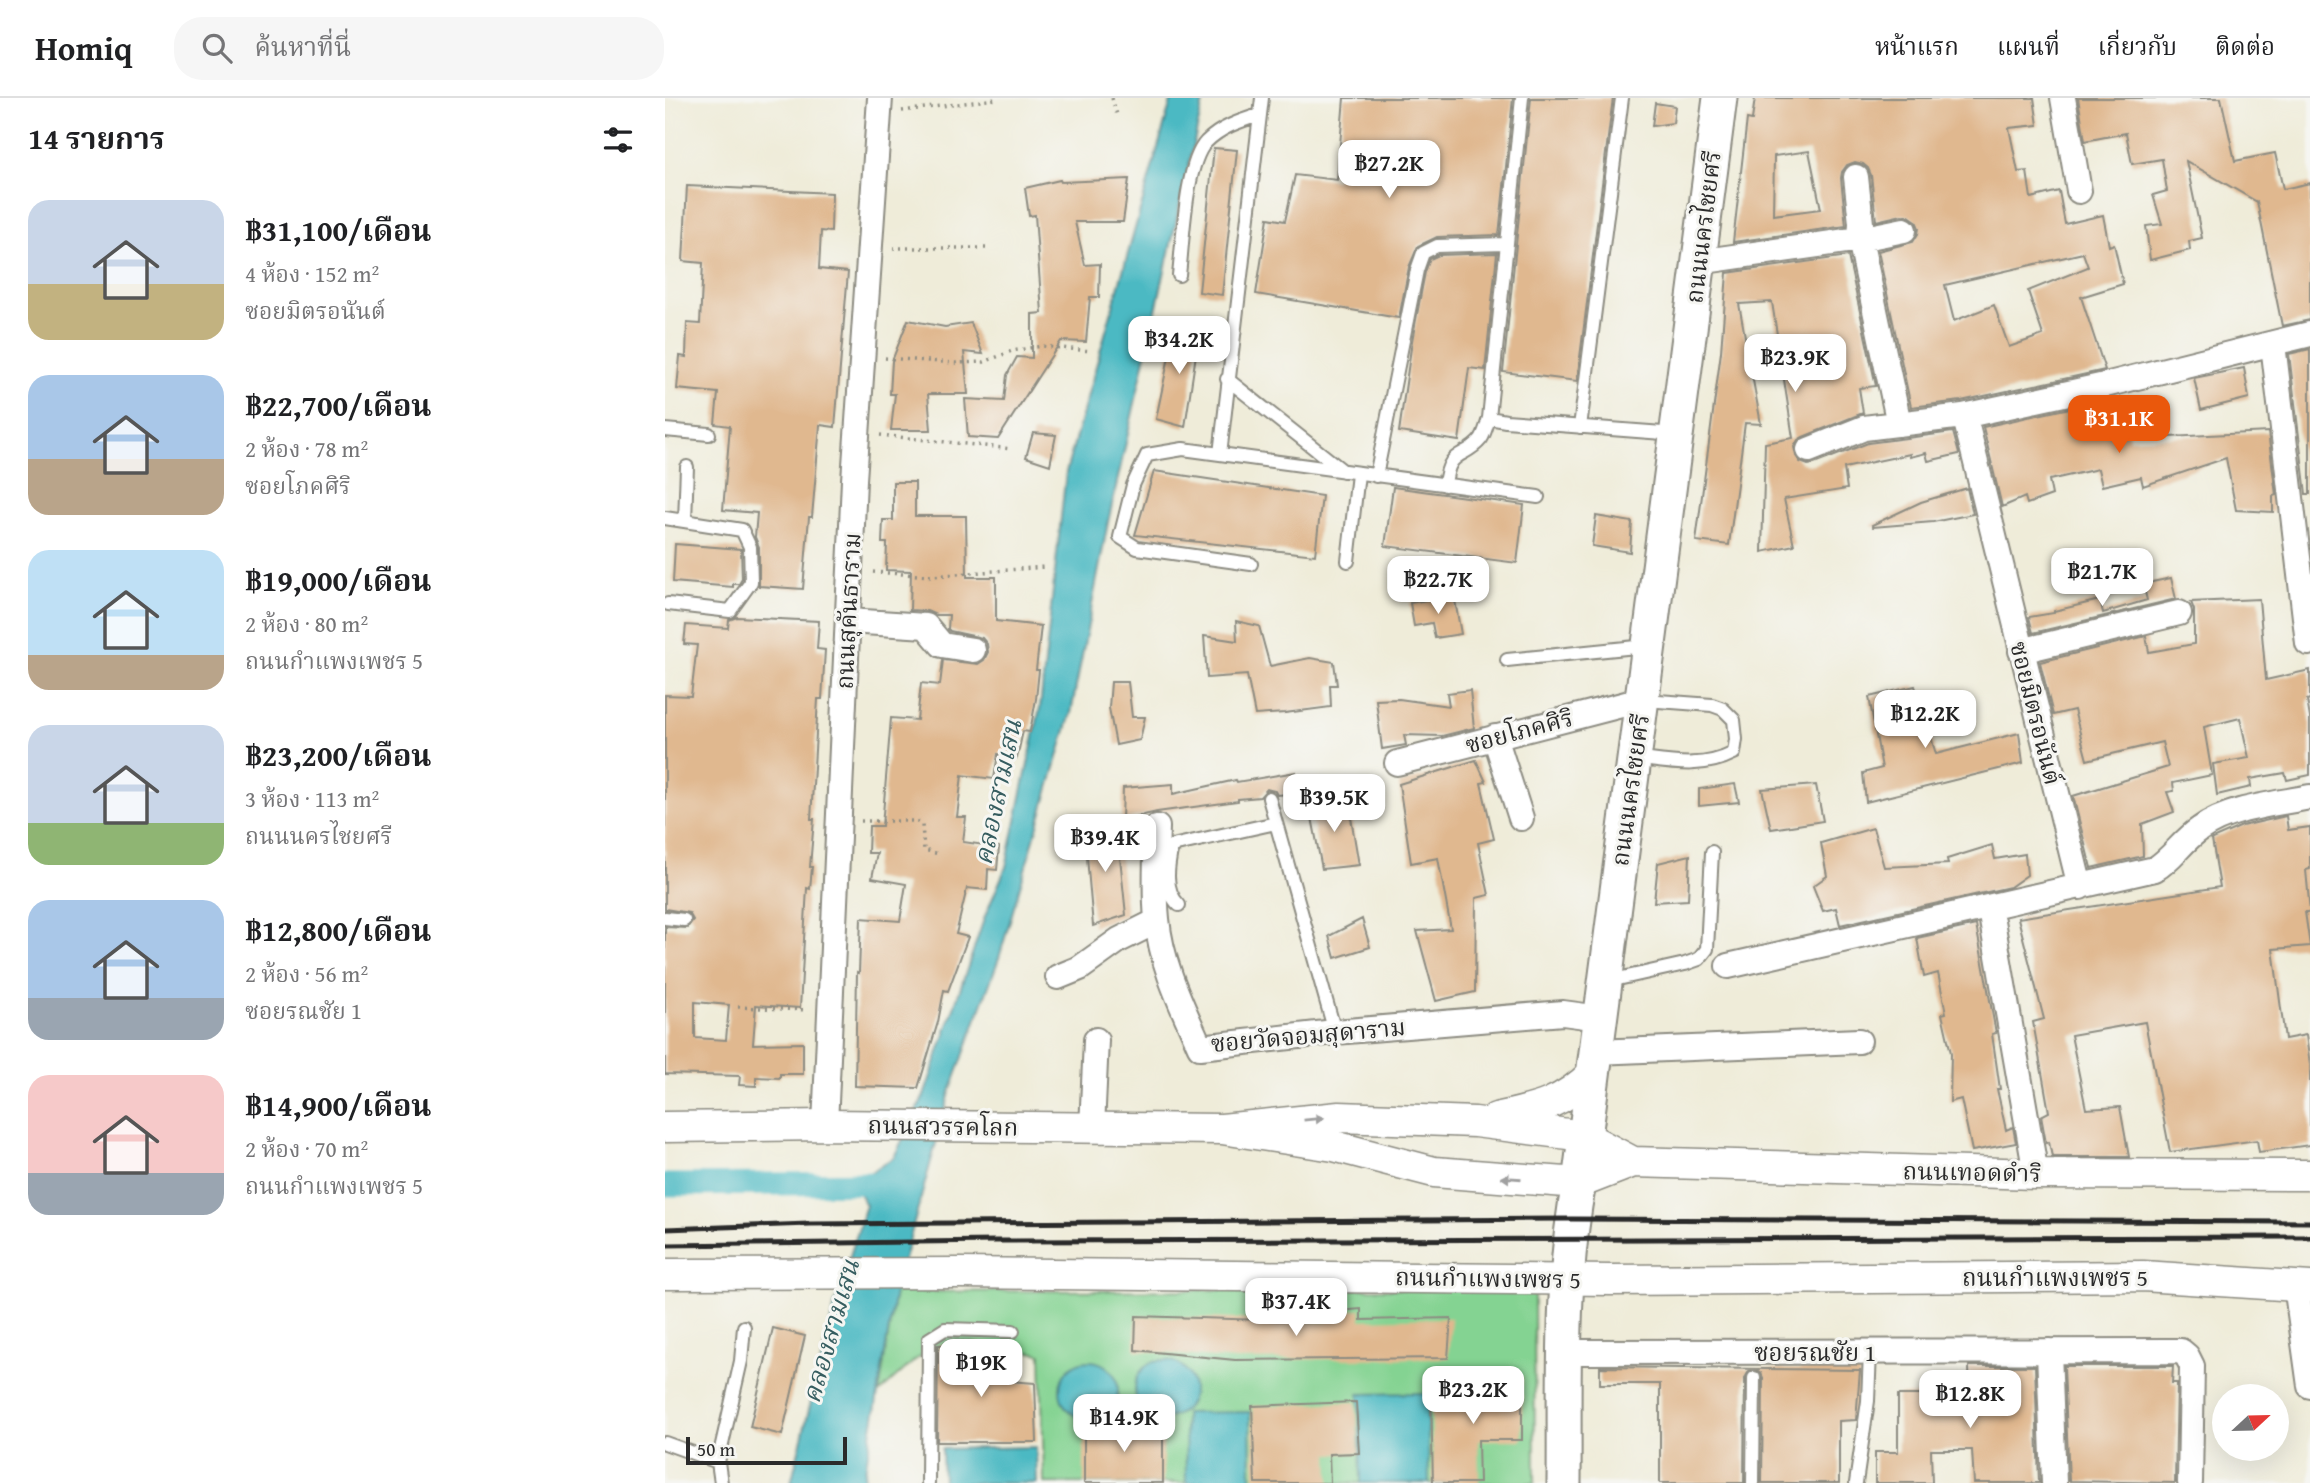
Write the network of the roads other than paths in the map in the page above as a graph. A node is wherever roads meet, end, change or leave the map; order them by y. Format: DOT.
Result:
graph roads {
  1 [pos="1262,98"];
  2 [pos="1522,98"];
  3 [pos="1622,98"];
  4 [pos="1720,98"];
  5 [pos="2063,98"];
  6 [pos="880,106"];
  7 [pos="1259,115"];
  8 [pos="1856,177"];
  9 [pos="2079,191"];
  10 [pos="1903,230"];
  11 [pos="1860,239"];
  12 [pos="1505,244"];
  13 [pos="1698,262"];
  14 [pos="1179,275"];
  15 [pos="2310,334"];
  16 [pos="2273,344"];
  17 [pos="1227,379"];
  18 [pos="1963,416"];
  19 [pos="1489,418"];
  20 [pos="1899,424"];
  21 [pos="1580,426"];
  22 [pos="665,430"];
  23 [pos="709,434"];
  24 [pos="1677,434"];
  25 [pos="1809,450"];
  26 [pos="1220,454"];
  27 [pos="687,467"];
  28 [pos="1344,472"];
  29 [pos="1359,474"];
  30 [pos="1375,476"];
  31 [pos="1445,485"];
  32 [pos="1538,497"];
  33 [pos="665,517"];
  34 [pos="685,521"];
  35 [pos="2302,523"];
  36 [pos="1348,561"];
  37 [pos="1251,564"];
  38 [pos="668,604"];
  39 [pos="2179,613"];
  40 [pos="848,621"];
  41 [pos="2308,643"];
  42 [pos="1649,645"];
  43 [pos="973,650"];
  44 [pos="2021,651"];
  45 [pos="1507,660"];
  46 [pos="1641,700"];
  47 [pos="1495,737"];
  48 [pos="1634,758"];
  49 [pos="1397,763"];
  50 [pos="2310,797"];
  51 [pos="1269,798"];
  52 [pos="1521,818"];
  53 [pos="1276,824"];
  54 [pos="1157,827"];
  55 [pos="1712,852"];
  56 [pos="2080,887"];
  57 [pos="1179,905"];
  58 [pos="665,918"];
  59 [pos="684,920"];
  60 [pos="1157,921"];
  61 [pos="1992,921"];
  62 [pos="1728,965"];
  63 [pos="1058,977"];
  64 [pos="1604,982"];
  65 [pos="1600,1018"];
  66 [pos="1335,1032"];
  67 [pos="1096,1040"];
  68 [pos="1859,1041"];
  69 [pos="1594,1063"];
  70 [pos="1475,1122"];
  71 [pos="834,1125"];
  72 [pos="665,1127"];
  73 [pos="1092,1128"];
  74 [pos="1222,1129"];
  75 [pos="1584,1136"];
  76 [pos="1633,1162"];
  77 [pos="2036,1174"];
  78 [pos="2310,1175"];
  79 [pos="1579,1184"];
  80 [pos="665,1274"];
  81 [pos="1566,1279"];
  82 [pos="2303,1286"];
  83 [pos="744,1327"];
  84 [pos="1013,1331"];
  85 [pos="2049,1351"];
  86 [pos="1565,1352"];
  87 [pos="1870,1352"];
  88 [pos="2309,1358"];
  89 [pos="1754,1378"];
  90 [pos="2310,1386"];
  91 [pos="665,1443"];
  92 [pos="718,1462"];
  93 [pos="721,1483"];
  94 [pos="928,1483"];
  95 [pos="1564,1483"];
  96 [pos="1753,1483"];
  97 [pos="1856,1483"];
  98 [pos="2054,1483"];
  99 [pos="2190,1483"];
  1 -- 7 [label="lane"];
  2 -- 12 [label="lane"];
  3 -- 21 [label="lane"];
  4 -- 13 [label="main road, ถนนนครไชยศรี"];
  5 -- 9 [label="street"];
  6 -- 40 [label="street, ถนนสุคันธาราม"];
  7 -- 14 [label="lane"];
  7 -- 17 [label="lane"];
  8 -- 11 [label="street"];
  10 -- 11 [label="street"];
  11 -- 13 [label="street"];
  11 -- 20 [label="street"];
  12 -- 19 [label="lane"];
  12 -- 30 [label="lane"];
  13 -- 24 [label="main road, ถนนนครไชยศรี"];
  15 -- 16 [label="street"];
  16 -- 18 [label="street"];
  16 -- 35 [label="street"];
  17 -- 26 [label="lane"];
  17 -- 28 [label="lane"];
  18 -- 20 [label="street"];
  18 -- 44 [label="street, ซอยมิตรอนันต์"];
  19 -- 21 [label="lane"];
  19 -- 31 [label="lane"];
  20 -- 25 [label="street"];
  21 -- 24 [label="lane"];
  22 -- 23 [label="lane"];
  24 -- 42 [label="main road, ถนนนครไชยศรี"];
  26 -- 28 [label="lane"];
  26 -- 37 [label="lane"];
  27 -- 34 [label="lane"];
  28 -- 29 [label="lane"];
  29 -- 30 [label="lane"];
  29 -- 36 [label="lane"];
  30 -- 31 [label="lane"];
  31 -- 32 [label="lane"];
  33 -- 34 [label="lane"];
  34 -- 38 [label="lane"];
  35 -- 41 [label="street"];
  39 -- 44 [label="street"];
  40 -- 43 [label="street"];
  40 -- 71 [label="street, ถนนสุคันธาราม"];
  42 -- 45 [label="lane"];
  42 -- 46 [label="main road, ถนนนครไชยศรี"];
  44 -- 56 [label="street, ซอยมิตรอนันต์"];
  46 -- 47 [label="street, ซอยโภคศิริ"];
  46 -- 48 [label="main road, ถนนนครไชยศรี"];
  46 -- 48 [label="lane"];
  47 -- 49 [label="street, ซอยโภคศิริ"];
  47 -- 52 [label="street"];
  48 -- 64 [label="main road, ถนนนครไชยศรี"];
  50 -- 56 [label="street"];
  51 -- 53 [label="lane"];
  53 -- 57 [label="lane"];
  53 -- 66 [label="lane"];
  54 -- 60 [label="street, ซอยวัดจอมสุดาราม"];
  55 -- 64 [label="lane"];
  56 -- 62 [label="street"];
  58 -- 59 [label="lane"];
  60 -- 63 [label="street"];
  60 -- 66 [label="street, ซอยวัดจอมสุดาราม"];
  61 -- 77 [label="street"];
  64 -- 65 [label="main road, ถนนนครไชยศรี"];
  65 -- 66 [label="street, ซอยวัดจอมสุดาราม"];
  65 -- 69 [label="main road, ถนนนครไชยศรี"];
  67 -- 73 [label="street"];
  68 -- 69 [label="street"];
  69 -- 70 [label="street"];
  69 -- 75 [label="main road, ถนนนครไชยศรี"];
  74 -- 70 [label="street, ถนนสวรรคโลก, one-way"];
  70 -- 75 [label="street, ถนนสวรรคโลก"];
  71 -- 72 [label="street, ถนนสวรรคโลก"];
  71 -- 73 [label="street, ถนนสวรรคโลก"];
  73 -- 74 [label="street, ถนนสวรรคโลก"];
  79 -- 74 [label="street, ถนนสวรรคโลก, one-way"];
  75 -- 76 [label="street, ถนนเทอดดำริ"];
  75 -- 79 [label="main road, ถนนนครไชยศรี"];
  76 -- 77 [label="street, ถนนเทอดดำริ"];
  76 -- 79 [label="street, ถนนเทอดดำริ"];
  77 -- 78 [label="street, ถนนเทอดดำริ"];
  79 -- 81 [label="main road, ถนนนครไชยศรี"];
  80 -- 81 [label="street, ถนนกำแพงเพชร 5"];
  81 -- 82 [label="street, ถนนกำแพงเพชร 5"];
  81 -- 86 [label="main road, ถนนนครไชยศรี"];
  82 -- 88 [label="street"];
  83 -- 92 [label="lane"];
  84 -- 94 [label="lane"];
  85 -- 87 [label="street, ซอยรณชัย 1"];
  85 -- 98 [label="street"];
  85 -- 99 [label="street, ซอยรณชัย 1"];
  86 -- 87 [label="street, ซอยรณชัย 1"];
  86 -- 95 [label="main road, ถนนนครไชยศรี"];
  87 -- 97 [label="lane"];
  88 -- 90 [label="street"];
  89 -- 96 [label="lane"];
  91 -- 92 [label="lane"];
  92 -- 93 [label="lane"];
}
